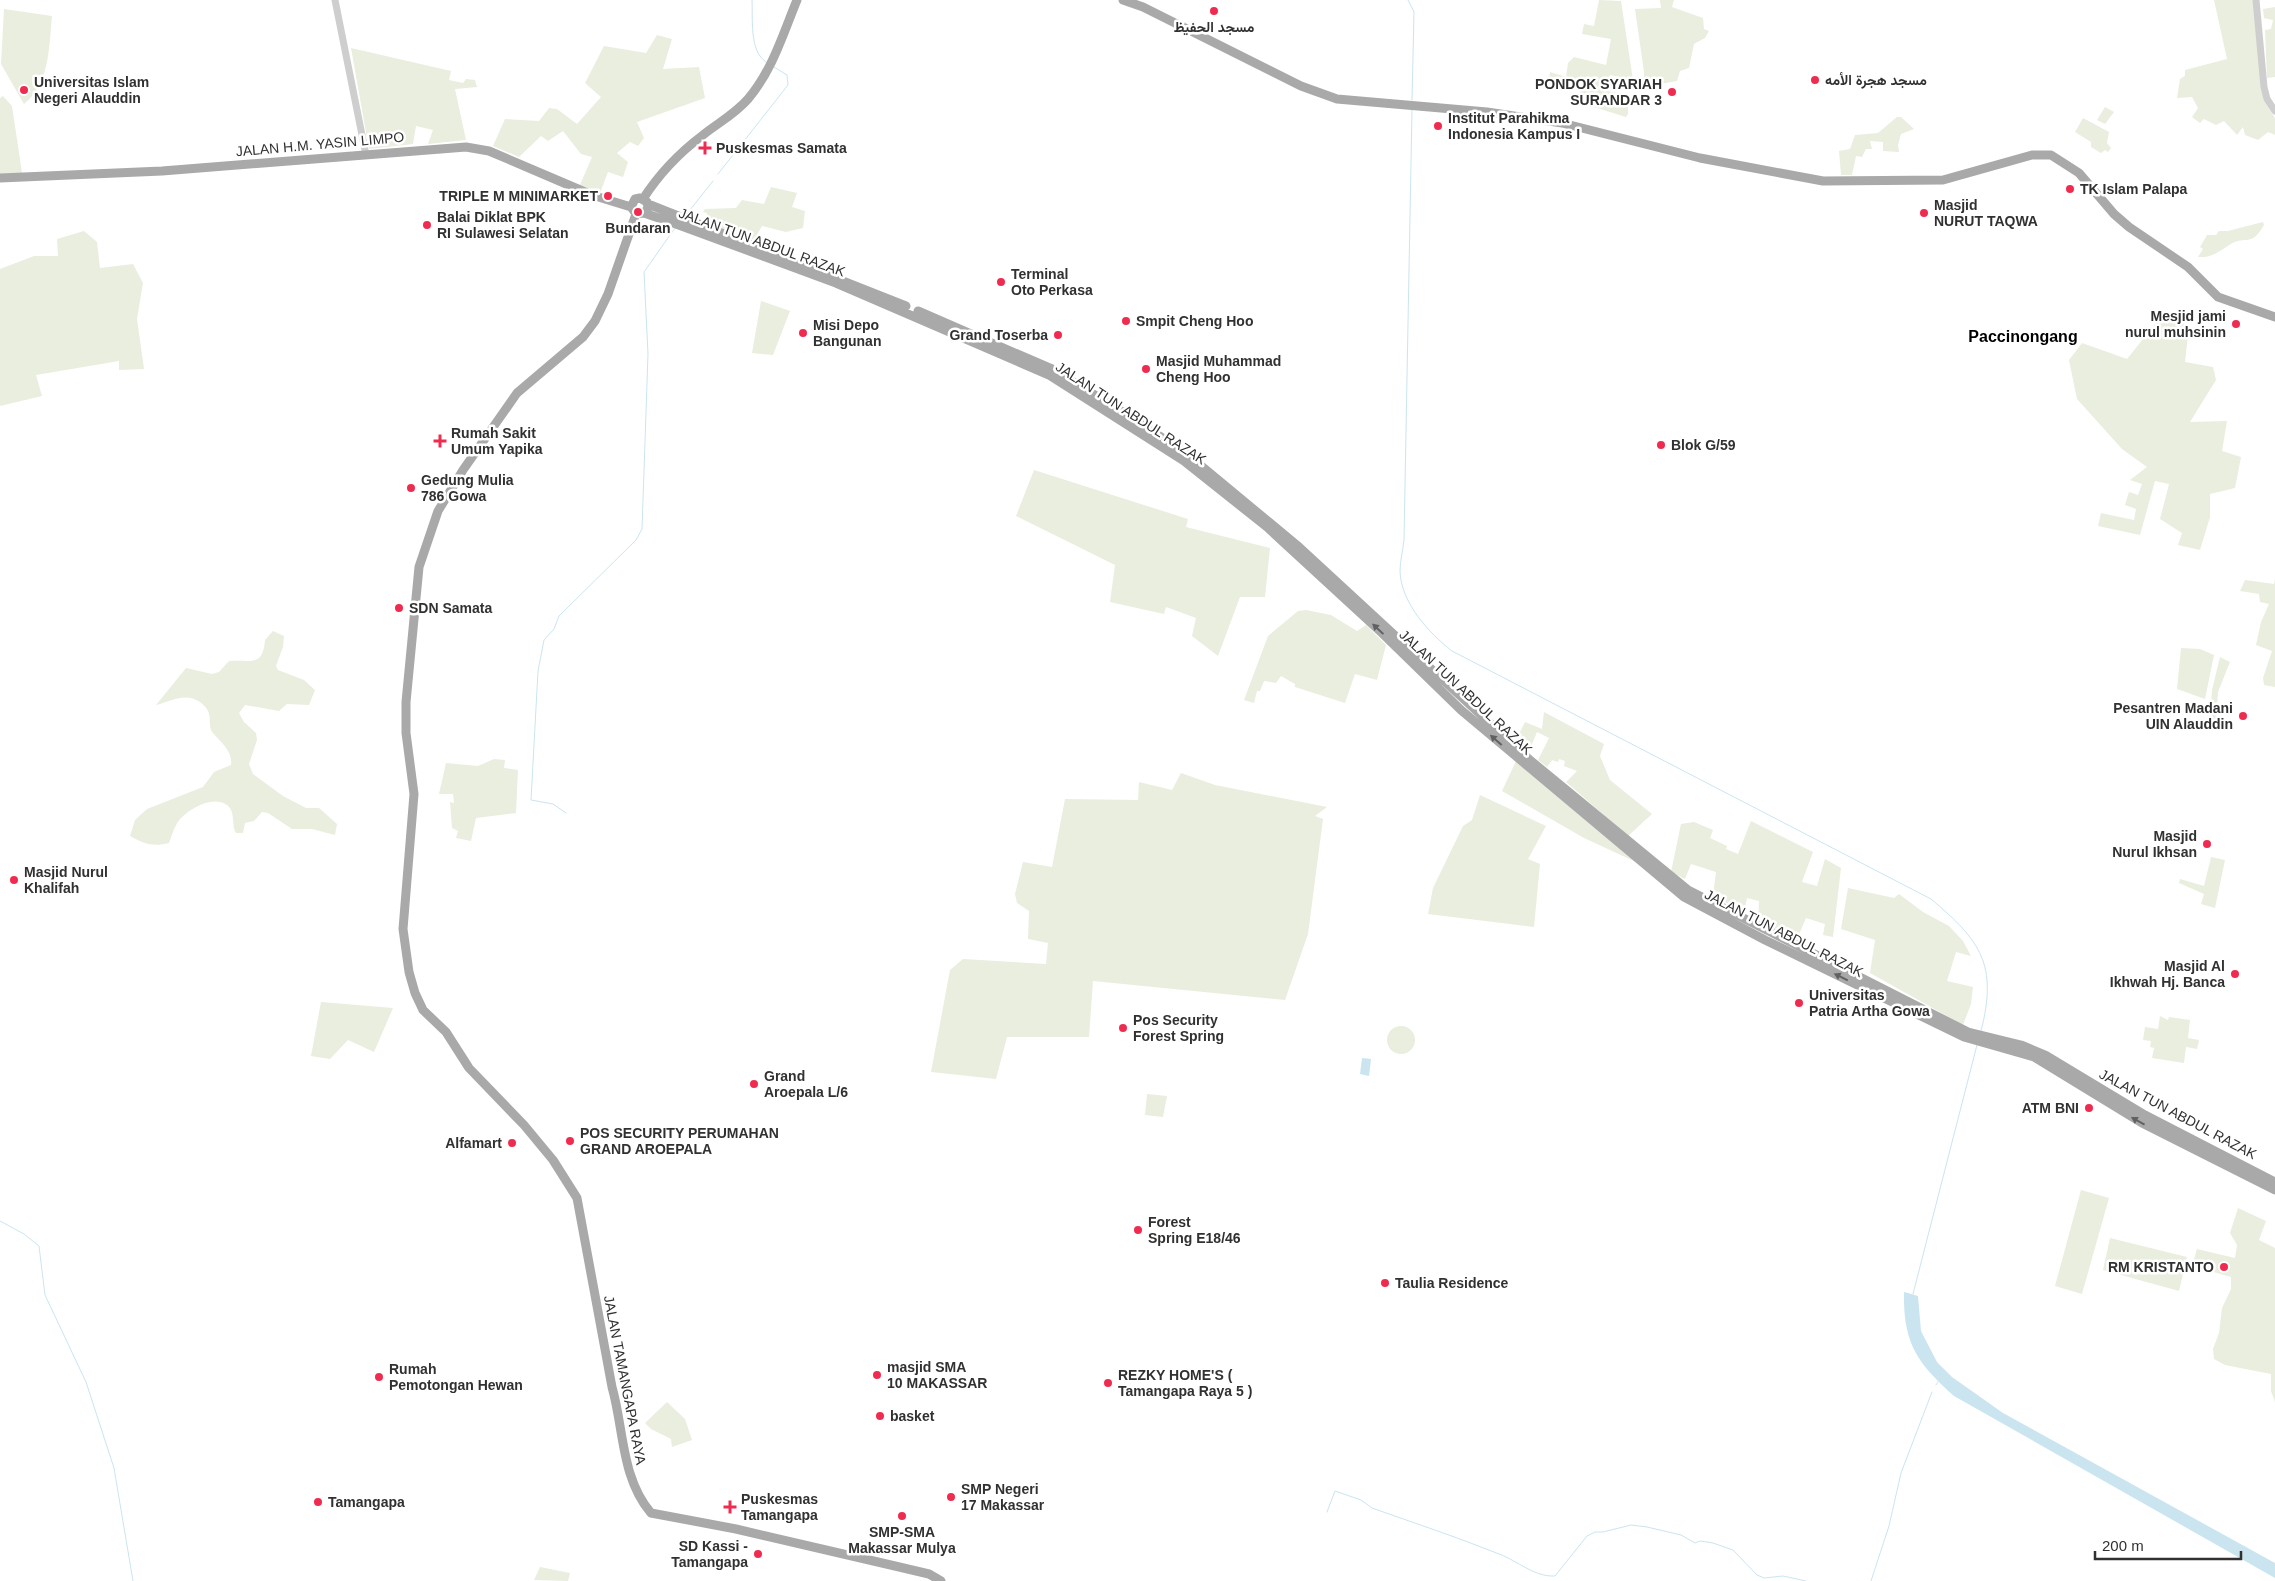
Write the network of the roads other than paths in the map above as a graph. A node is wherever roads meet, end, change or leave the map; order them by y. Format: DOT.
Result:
graph roads {
  1 [pos="336,0"];
  2 [pos="797,0"];
  3 [pos="1123,0"];
  4 [pos="2256,0"];
  5 [pos="2275,111"];
  6 [pos="366,155"];
  7 [pos="0,178"];
  8 [pos="645,201"];
  9 [pos="637,211"];
  10 [pos="743,246"];
  11 [pos="2275,317"];
  12 [pos="1985,1039"];
  13 [pos="2275,1182"];
  14 [pos="2275,1190"];
  15 [pos="941,1581"];
  1 -- 6 [label="street"];
  2 -- 8 [label="main road"];
  3 -- 11 [label="main road"];
  4 -- 5 [label="street"];
  6 -- 7 [label="main road, JALAN H.M. YASIN LIMPO"];
  6 -- 9 [label="main road, JALAN H.M. YASIN LIMPO"];
  8 -- 9 [label="main road, JALAN TAMANGAPA RAYA"];
  8 -- 9 [label="main road"];
  8 -- 10 [label="main road, JALAN TUN ABDUL RAZAK"];
  9 -- 10 [label="main road, JALAN TUN ABDUL RAZAK"];
  9 -- 15 [label="main road, JALAN TAMANGAPA RAYA"];
  10 -- 12 [label="main road, JALAN TUN ABDUL RAZAK"];
  12 -- 13 [label="main road, JALAN TUN ABDUL RAZAK"];
  14 -- 12 [label="main road, JALAN TUN ABDUL RAZAK, one-way"];
}
